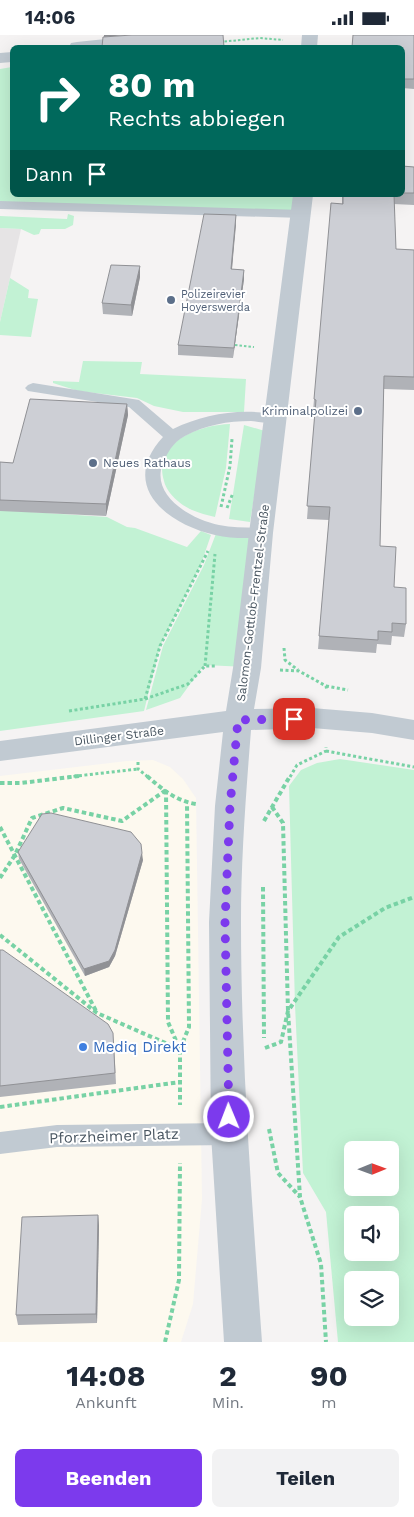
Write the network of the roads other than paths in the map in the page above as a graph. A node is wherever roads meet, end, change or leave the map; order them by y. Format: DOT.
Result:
graph roads {
  1 [pos="190,35"];
  2 [pos="96,45"];
  3 [pos="0,205"];
  4 [pos="302,205"];
  5 [pos="33,388"];
  6 [pos="276,419"];
  7 [pos="172,437"];
  8 [pos="261,533"];
  9 [pos="238,720"];
  10 [pos="414,730"];
  11 [pos="0,751"];
  12 [pos="229,1133"];
  13 [pos="0,1143"];
  14 [pos="243,1342"];
  1 -- 2 [label="street"];
  3 -- 4 [label="lane"];
  4 -- 6 [label="street, Salomon-Gottlob-Frentzel-Straße"];
  5 -- 7 [label="lane"];
  6 -- 7 [label="lane"];
  6 -- 8 [label="street, Salomon-Gottlob-Frentzel-Straße"];
  7 -- 8 [label="lane"];
  8 -- 9 [label="street, Salomon-Gottlob-Frentzel-Straße"];
  9 -- 10 [label="street, Dillinger Straße"];
  9 -- 11 [label="street, Dillinger Straße"];
  9 -- 12 [label="street, Salomon-Gottlob-Frentzel-Straße"];
  12 -- 13 [label="lane, Pforzheimer Platz"];
  12 -- 14 [label="street, Salomon-Gottlob-Frentzel-Straße"];
}
